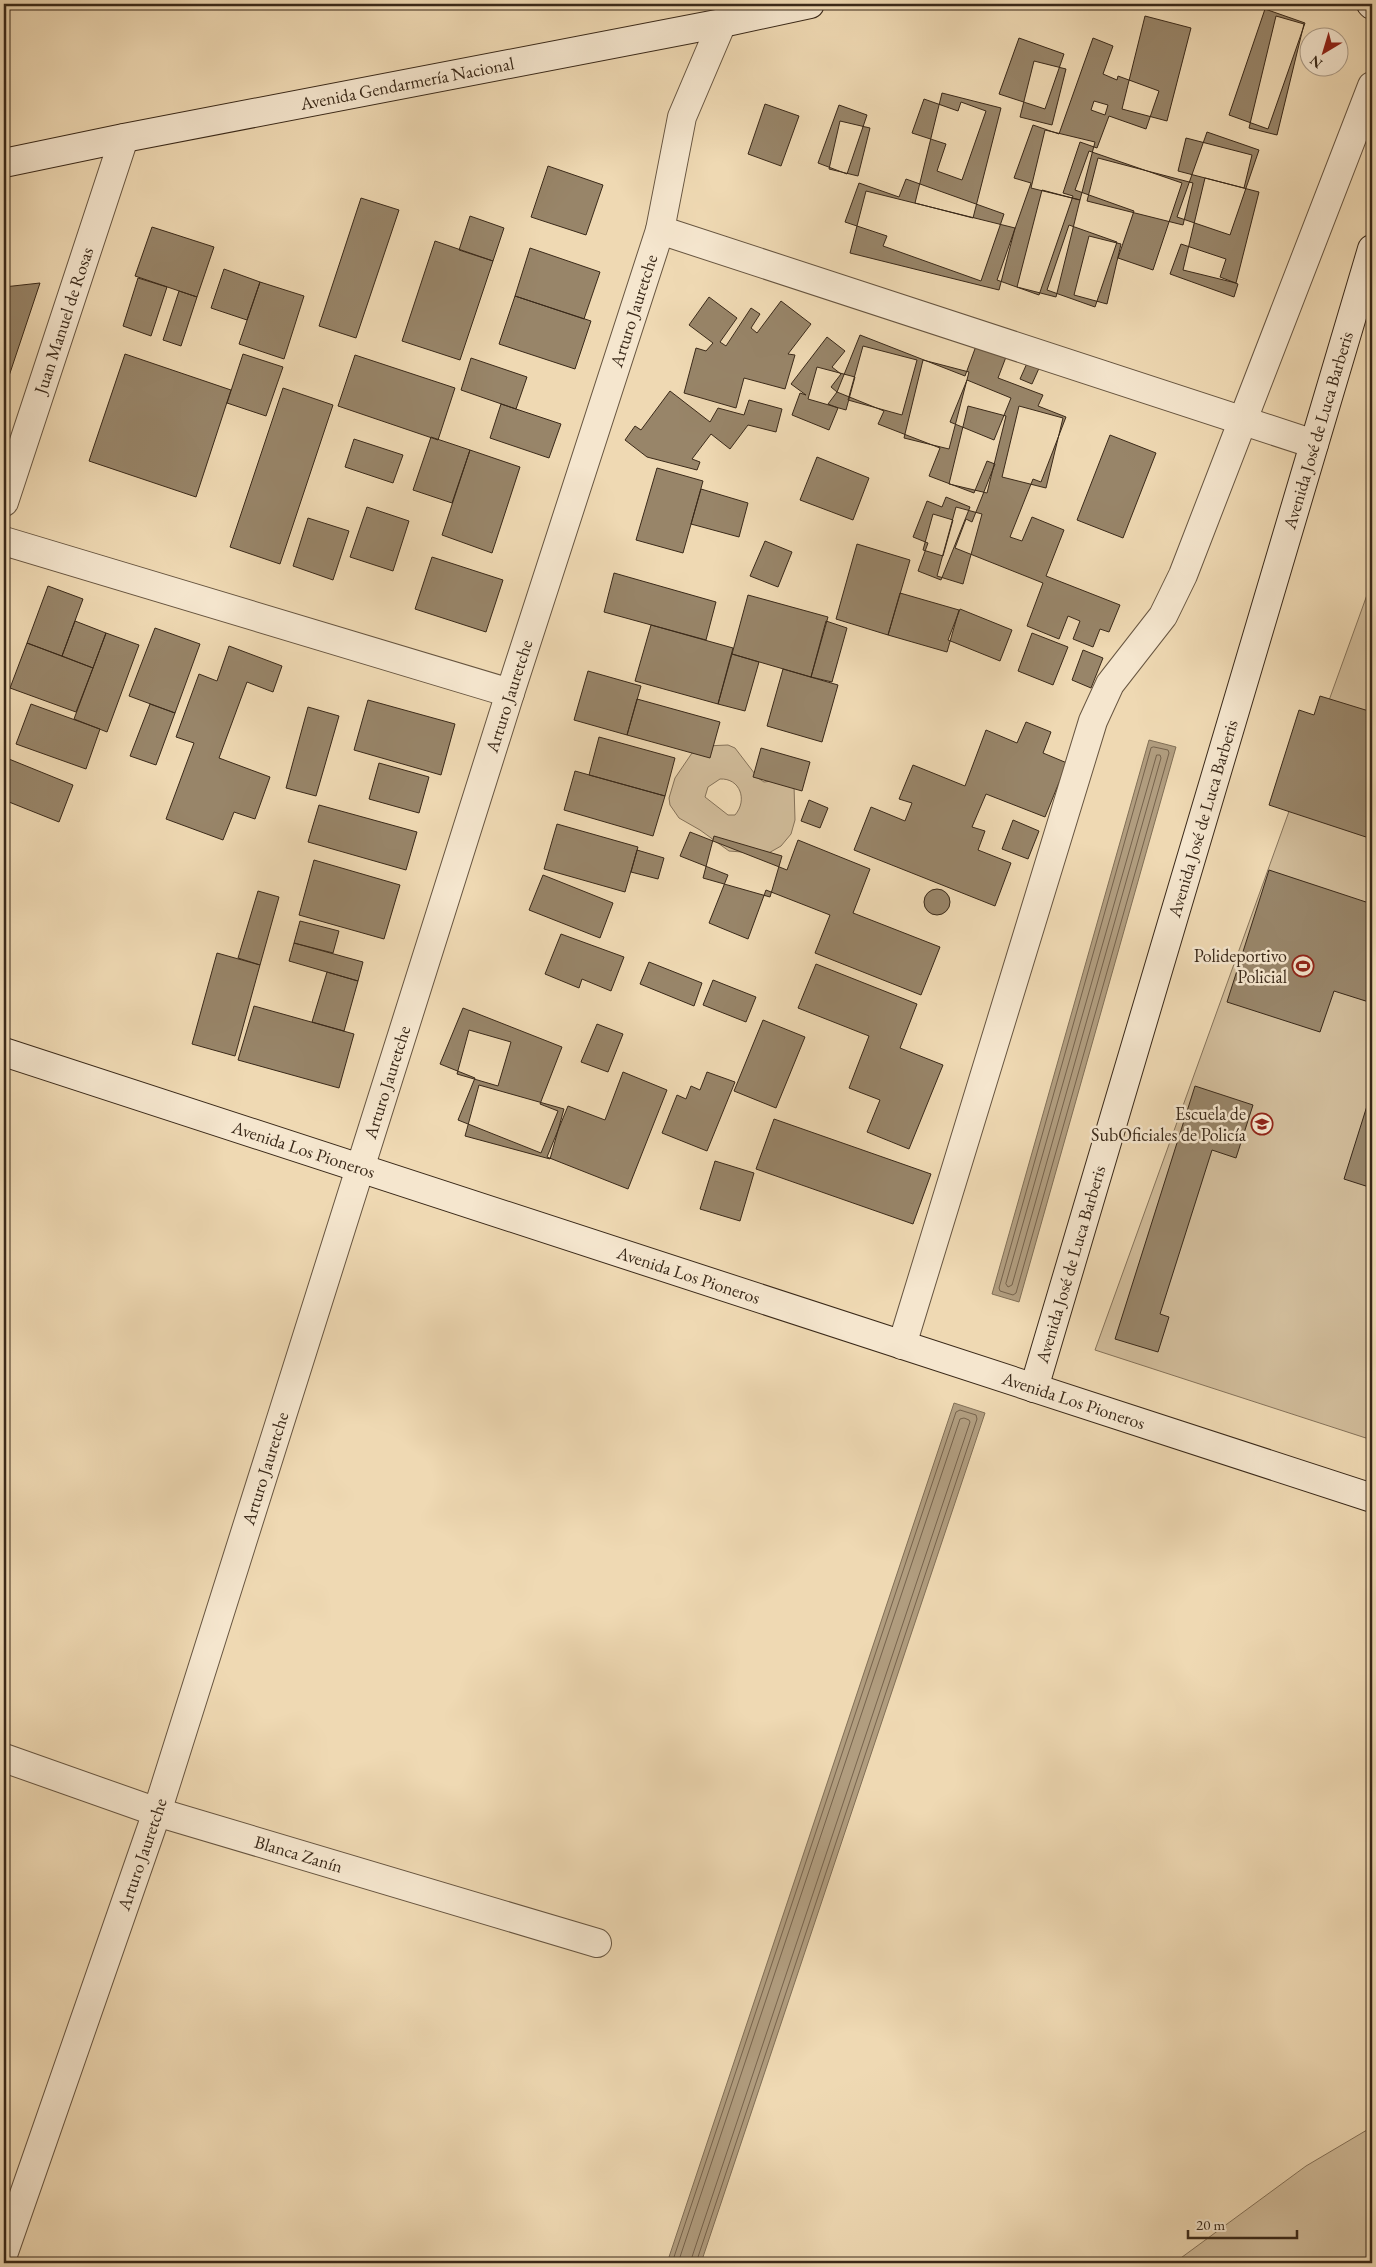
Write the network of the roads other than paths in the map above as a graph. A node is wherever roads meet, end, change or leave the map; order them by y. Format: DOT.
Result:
graph roads {
  1 [pos="810,4"];
  2 [pos="722,23"];
  3 [pos="1372,86"];
  4 [pos="124,138"];
  5 [pos="4,163"];
  6 [pos="660,230"];
  7 [pos="1372,249"];
  8 [pos="1244,421"];
  9 [pos="1314,444"];
  10 [pos="4,502"];
  11 [pos="4,541"];
  12 [pos="510,693"];
  13 [pos="4,1052"];
  14 [pos="359,1168"];
  15 [pos="902,1345"];
  16 [pos="1034,1388"];
  17 [pos="1372,1498"];
  18 [pos="4,1758"];
  19 [pos="157,1812"];
  20 [pos="597,1943"];
  21 [pos="4,2252"];
  1 -- 2 [label="street, Avenida Gendarmería Nacional"];
  2 -- 4 [label="street, Avenida Gendarmería Nacional"];
  2 -- 6 [label="street, Arturo Jauretche"];
  3 -- 8 [label="street"];
  4 -- 5 [label="street, Avenida Gendarmería Nacional"];
  4 -- 10 [label="street, Juan Manuel de Rosas"];
  6 -- 8 [label="street"];
  6 -- 12 [label="street, Arturo Jauretche"];
  7 -- 9 [label="street, Avenida José de Luca Barberis"];
  8 -- 9 [label="street"];
  8 -- 15 [label="street"];
  9 -- 16 [label="street, Avenida José de Luca Barberis"];
  11 -- 12 [label="street"];
  12 -- 14 [label="street, Arturo Jauretche"];
  13 -- 14 [label="street, Avenida Los Pioneros"];
  14 -- 15 [label="street, Avenida Los Pioneros"];
  14 -- 19 [label="street, Arturo Jauretche"];
  15 -- 16 [label="street, Avenida Los Pioneros"];
  16 -- 17 [label="street, Avenida Los Pioneros"];
  18 -- 19 [label="street, Blanca Zanín"];
  19 -- 20 [label="street, Blanca Zanín"];
  19 -- 21 [label="street, Arturo Jauretche"];
}
